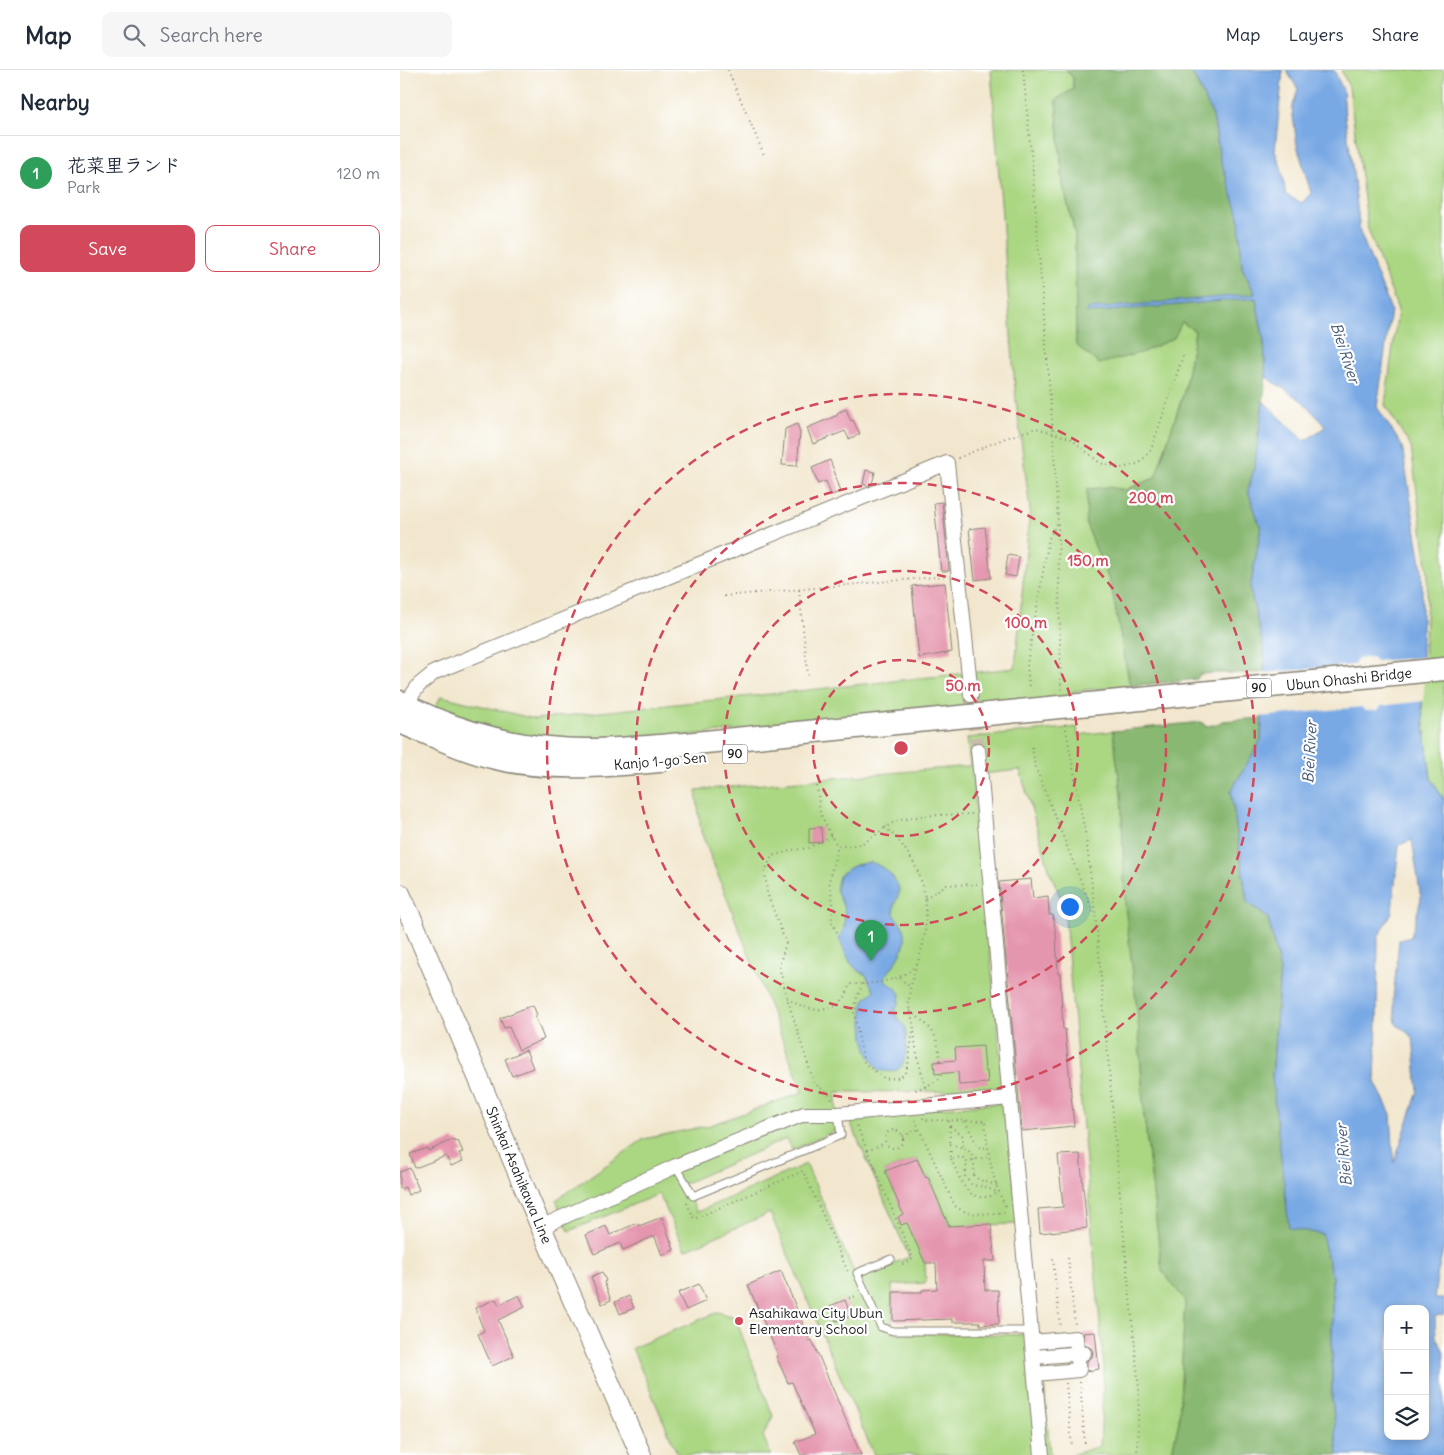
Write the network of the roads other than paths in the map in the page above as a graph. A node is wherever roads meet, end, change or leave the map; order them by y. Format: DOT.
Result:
graph roads {
  1 [pos="1444,670"];
  2 [pos="1444,685"];
  3 [pos="970,694"];
  4 [pos="401,711"];
  5 [pos="1069,714"];
  6 [pos="978,750"];
  7 [pos="400,894"];
  8 [pos="1010,1098"];
  9 [pos="838,1116"];
  10 [pos="676,1166"];
  11 [pos="541,1227"];
  12 [pos="891,1259"];
  13 [pos="1032,1337"];
  14 [pos="1075,1354"];
  15 [pos="1034,1357"];
  16 [pos="1035,1374"];
  17 [pos="641,1455"];
  18 [pos="1042,1455"];
  1 -- 5 [label="main road, Ubun Ohashi Bridge / 90"];
  2 -- 5 [label="main road, Ubun Ohashi Bridge / 90"];
  3 -- 4 [label="street"];
  4 -- 5 [label="main road, Kanjo 1-go Sen / 90"];
  6 -- 8 [label="street"];
  7 -- 11 [label="main road, Shinkai Asahikawa Line"];
  8 -- 9 [label="street"];
  8 -- 13 [label="street"];
  9 -- 10 [label="street"];
  9 -- 10 [label="lane"];
  10 -- 11 [label="street"];
  11 -- 17 [label="main road, Shinkai Asahikawa Line"];
  12 -- 13 [label="lane"];
  13 -- 14 [label="street"];
  13 -- 15 [label="street"];
  14 -- 15 [label="street"];
  14 -- 16 [label="street"];
  15 -- 16 [label="street"];
  16 -- 18 [label="street"];
}
